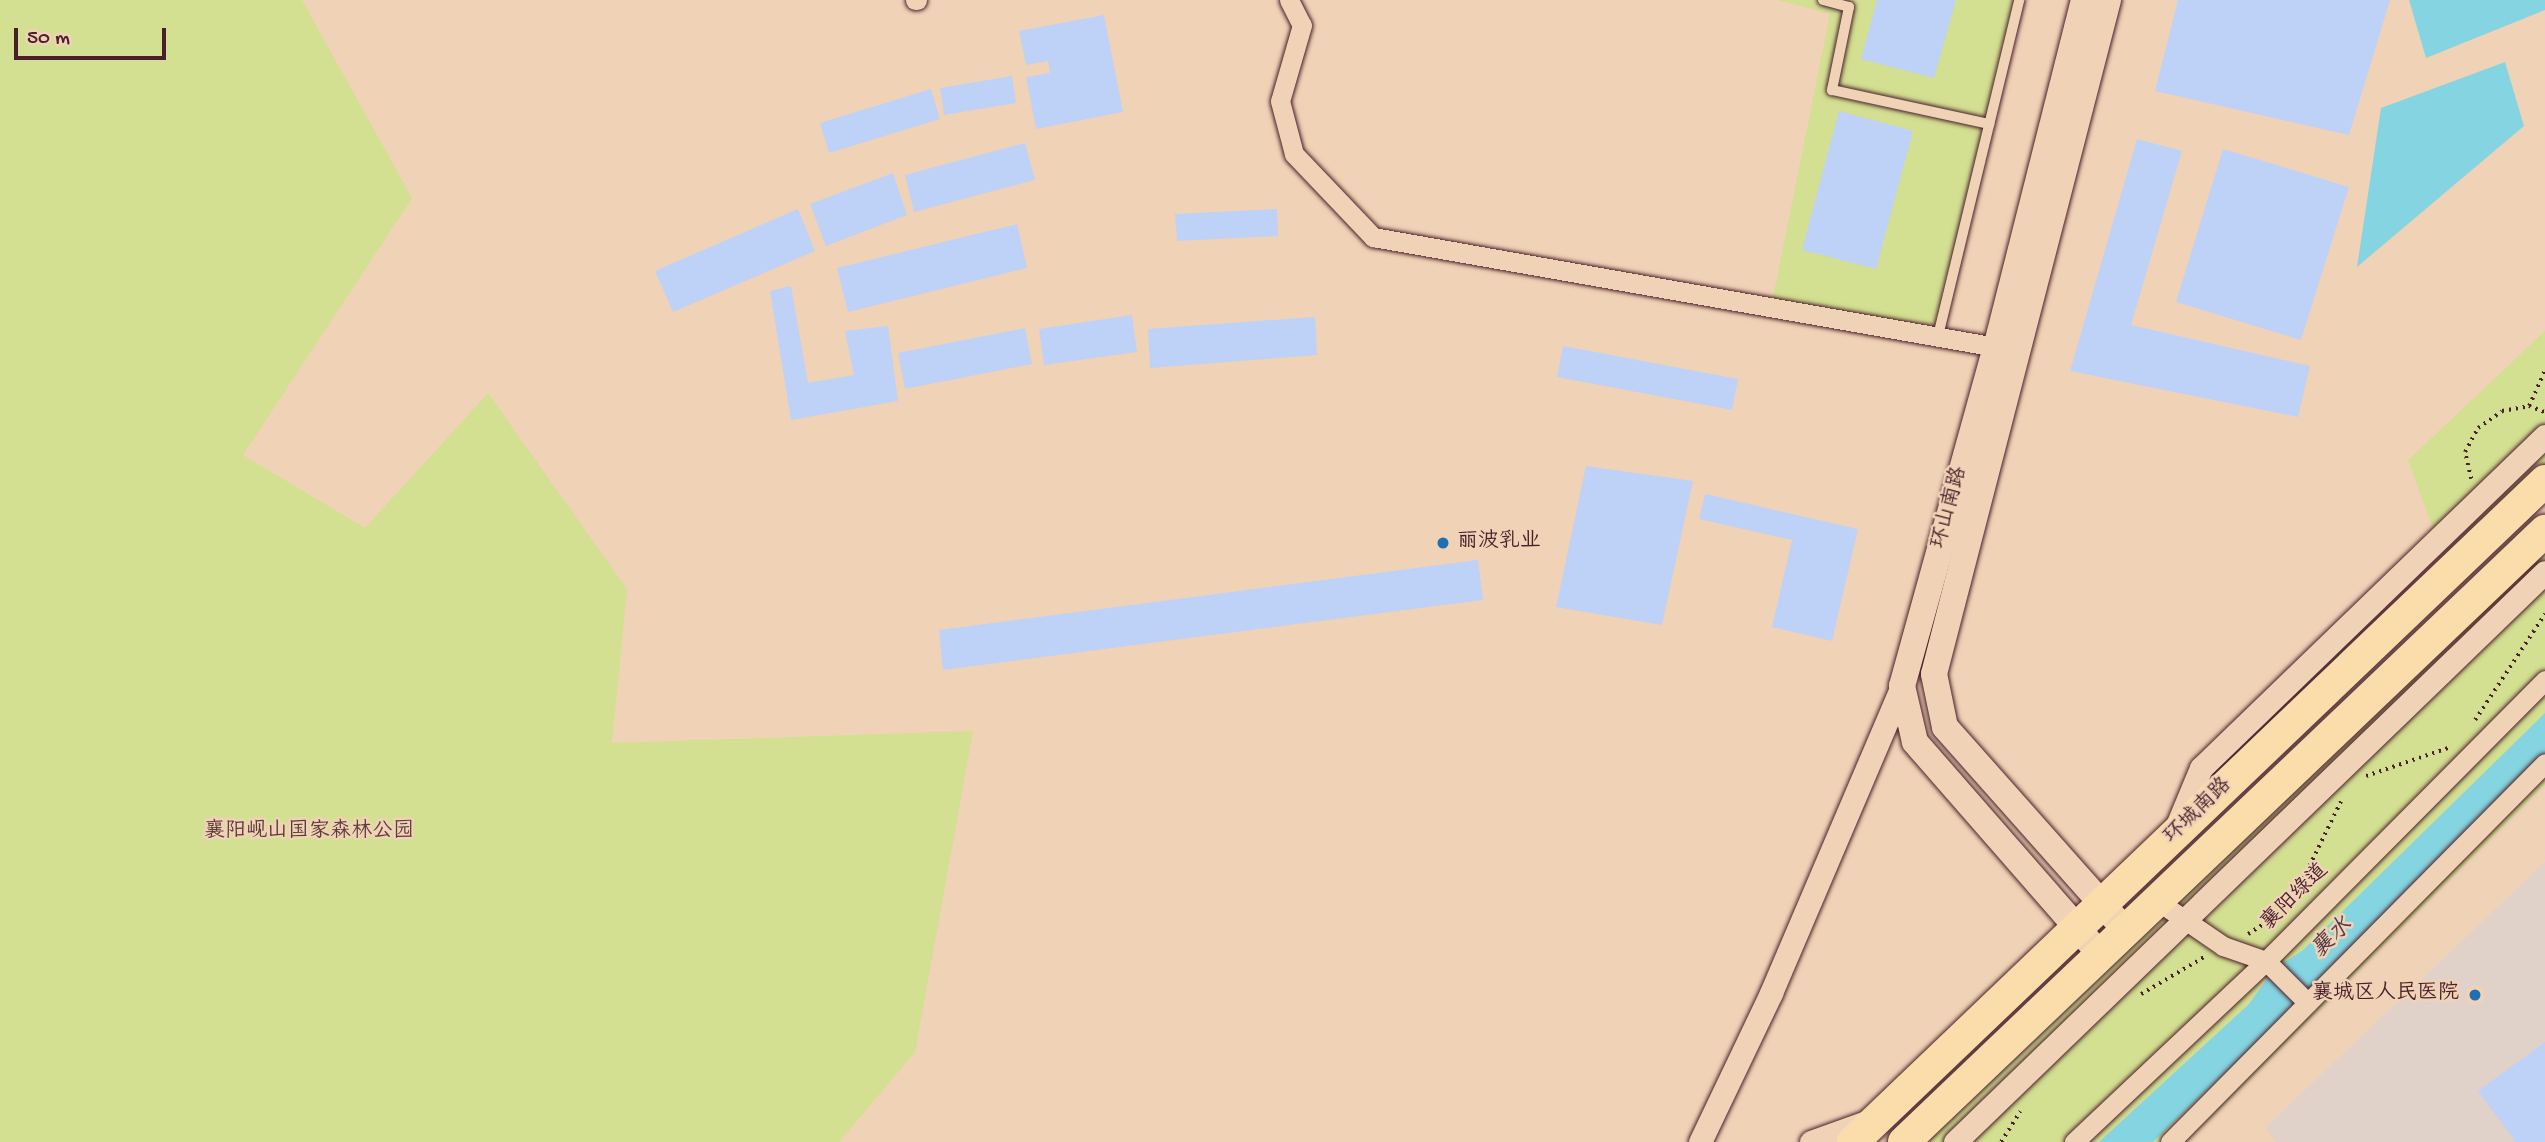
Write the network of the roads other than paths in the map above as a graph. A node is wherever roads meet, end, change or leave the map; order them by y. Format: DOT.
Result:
graph roads {
  1 [pos="1289,0"];
  2 [pos="1823,0"];
  3 [pos="2019,0"];
  4 [pos="2084,0"];
  5 [pos="2108,0"];
  6 [pos="1989,124"];
  7 [pos="1937,337"];
  8 [pos="1996,346"];
  9 [pos="2545,436"];
  10 [pos="2545,481"];
  11 [pos="2545,531"];
  12 [pos="2545,572"];
  13 [pos="2545,680"];
  14 [pos="1902,687"];
  15 [pos="2545,763"];
  16 [pos="2172,837"];
  17 [pos="2159,902"];
  18 [pos="2101,905"];
  19 [pos="2187,921"];
  20 [pos="2077,929"];
  21 [pos="2127,932"];
  22 [pos="2101,955"];
  23 [pos="2266,961"];
  24 [pos="2308,1002"];
  25 [pos="1878,1118"];
  26 [pos="1700,1142"];
  27 [pos="1811,1142"];
  28 [pos="1853,1142"];
  29 [pos="1904,1142"];
  30 [pos="1955,1142"];
  31 [pos="2074,1142"];
  32 [pos="2170,1142"];
  1 -- 7 [label="street"];
  2 -- 6 [label="lane"];
  3 -- 6 [label="lane"];
  4 -- 8 [label="main road, 环山南路"];
  5 -- 18 [label="main road, 环山南路"];
  6 -- 7 [label="lane"];
  7 -- 8 [label="street"];
  8 -- 14 [label="main road, 环山南路"];
  9 -- 16 [label="street"];
  10 -- 16 [label="highway, 环城南路"];
  11 -- 17 [label="highway, 环城南路"];
  12 -- 19 [label="street"];
  13 -- 23 [label="street, 襄阳绿道"];
  14 -- 20 [label="main road, 环山南路"];
  14 -- 26 [label="street"];
  15 -- 24 [label="street"];
  16 -- 18 [label="highway, 环城南路"];
  17 -- 19 [label="street"];
  17 -- 21 [label="highway, 环城南路"];
  18 -- 20 [label="highway, 环城南路"];
  18 -- 21 [label="main road, 环山南路"];
  19 -- 23 [label="street"];
  19 -- 30 [label="street"];
  20 -- 22 [label="main road, 环山南路"];
  20 -- 25 [label="highway, 环城南路"];
  21 -- 22 [label="highway, 环城南路"];
  22 -- 29 [label="highway, 环城南路"];
  23 -- 24 [label="street"];
  23 -- 31 [label="street, 襄阳绿道"];
  24 -- 32 [label="street"];
  25 -- 27 [label="street"];
  25 -- 28 [label="highway, 环城南路"];
}
